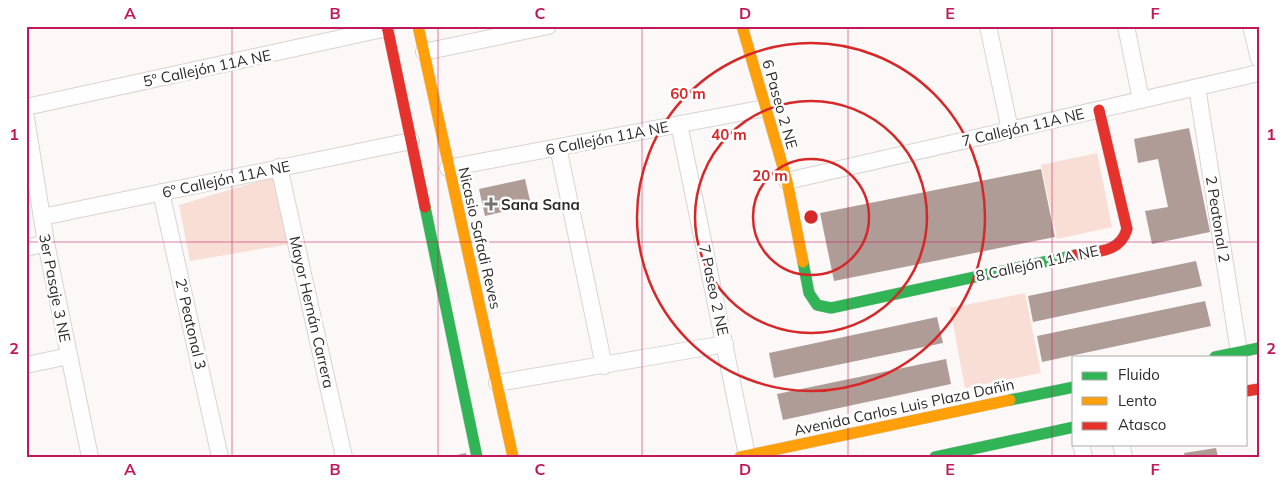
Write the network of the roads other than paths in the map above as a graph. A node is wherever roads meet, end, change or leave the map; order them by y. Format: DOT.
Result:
graph roads {
  1 [pos="418,26"];
  2 [pos="548,26"];
  3 [pos="742,26"];
  4 [pos="988,26"];
  5 [pos="1126,26"];
  6 [pos="1251,26"];
  7 [pos="387,27"];
  8 [pos="424,52"];
  9 [pos="1259,59"];
  10 [pos="1259,73"];
  11 [pos="1197,87"];
  12 [pos="1142,100"];
  13 [pos="26,107"];
  14 [pos="765,108"];
  15 [pos="1098,110"];
  16 [pos="26,118"];
  17 [pos="679,124"];
  18 [pos="1010,130"];
  19 [pos="411,141"];
  20 [pos="558,147"];
  21 [pos="279,167"];
  22 [pos="448,168"];
  23 [pos="787,182"];
  24 [pos="161,192"];
  25 [pos="42,217"];
  26 [pos="46,243"];
  27 [pos="26,248"];
  28 [pos="817,305"];
  29 [pos="725,344"];
  30 [pos="1259,348"];
  31 [pos="1238,352"];
  32 [pos="69,356"];
  33 [pos="1220,356"];
  34 [pos="26,365"];
  35 [pos="604,366"];
  36 [pos="497,383"];
  37 [pos="1072,386"];
  38 [pos="1072,427"];
  39 [pos="744,456"];
  40 [pos="90,457"];
  41 [pos="220,457"];
  42 [pos="344,457"];
  43 [pos="477,457"];
  44 [pos="513,457"];
  45 [pos="935,457"];
  1 -- 8 [label="street, Nicasio Safadi Reves"];
  2 -- 8 [label="street"];
  3 -- 14 [label="street, 6 Paseo 2 NE"];
  4 -- 18 [label="street"];
  5 -- 12 [label="street"];
  6 -- 9 [label="street"];
  7 -- 13 [label="street, 5º Callejón 11A NE"];
  7 -- 19 [label="street"];
  8 -- 22 [label="street, Nicasio Safadi Reves"];
  10 -- 11 [label="street, 7 Callejón 11A NE"];
  11 -- 12 [label="street, 7 Callejón 11A NE"];
  11 -- 31 [label="street, 2 Peatonal 2"];
  12 -- 15 [label="street, 7 Callejón 11A NE"];
  14 -- 17 [label="street, 6 Callejón 11A NE"];
  14 -- 23 [label="street, 6 Paseo 2 NE"];
  15 -- 18 [label="street, 7 Callejón 11A NE"];
  15 -- 28 [label="street, 8 Callejón 11A NE"];
  16 -- 25 [label="street, 3er Pasaje 3 NE"];
  17 -- 20 [label="street, 6 Callejón 11A NE"];
  17 -- 29 [label="street, 7 Paseo 2 NE"];
  18 -- 23 [label="street, 7 Callejón 11A NE"];
  19 -- 21 [label="street, 6º Callejón 11A NE"];
  19 -- 43 [label="street"];
  20 -- 22 [label="street, 6 Callejón 11A NE"];
  20 -- 35 [label="street"];
  21 -- 24 [label="street, 6º Callejón 11A NE"];
  21 -- 42 [label="street, Mayor Hernán Carrera"];
  22 -- 36 [label="street, Nicasio Safadi Reves"];
  23 -- 28 [label="street, 6 Paseo 2 NE"];
  24 -- 25 [label="street, 6º Callejón 11A NE"];
  24 -- 41 [label="street, 2º Peatonal 3"];
  25 -- 26 [label="street, 3er Pasaje 3 NE"];
  26 -- 27 [label="street"];
  26 -- 32 [label="street, 3er Pasaje 3 NE"];
  29 -- 35 [label="street"];
  29 -- 39 [label="street, 7 Paseo 2 NE"];
  30 -- 31 [label="street"];
  31 -- 33 [label="street"];
  32 -- 34 [label="street"];
  32 -- 40 [label="street, 3er Pasaje 3 NE"];
  35 -- 36 [label="street"];
  36 -- 44 [label="street, Nicasio Safadi Reves"];
  37 -- 39 [label="street, Avenida Carlos Luis Plaza Dañin"];
  38 -- 45 [label="street"];
}
